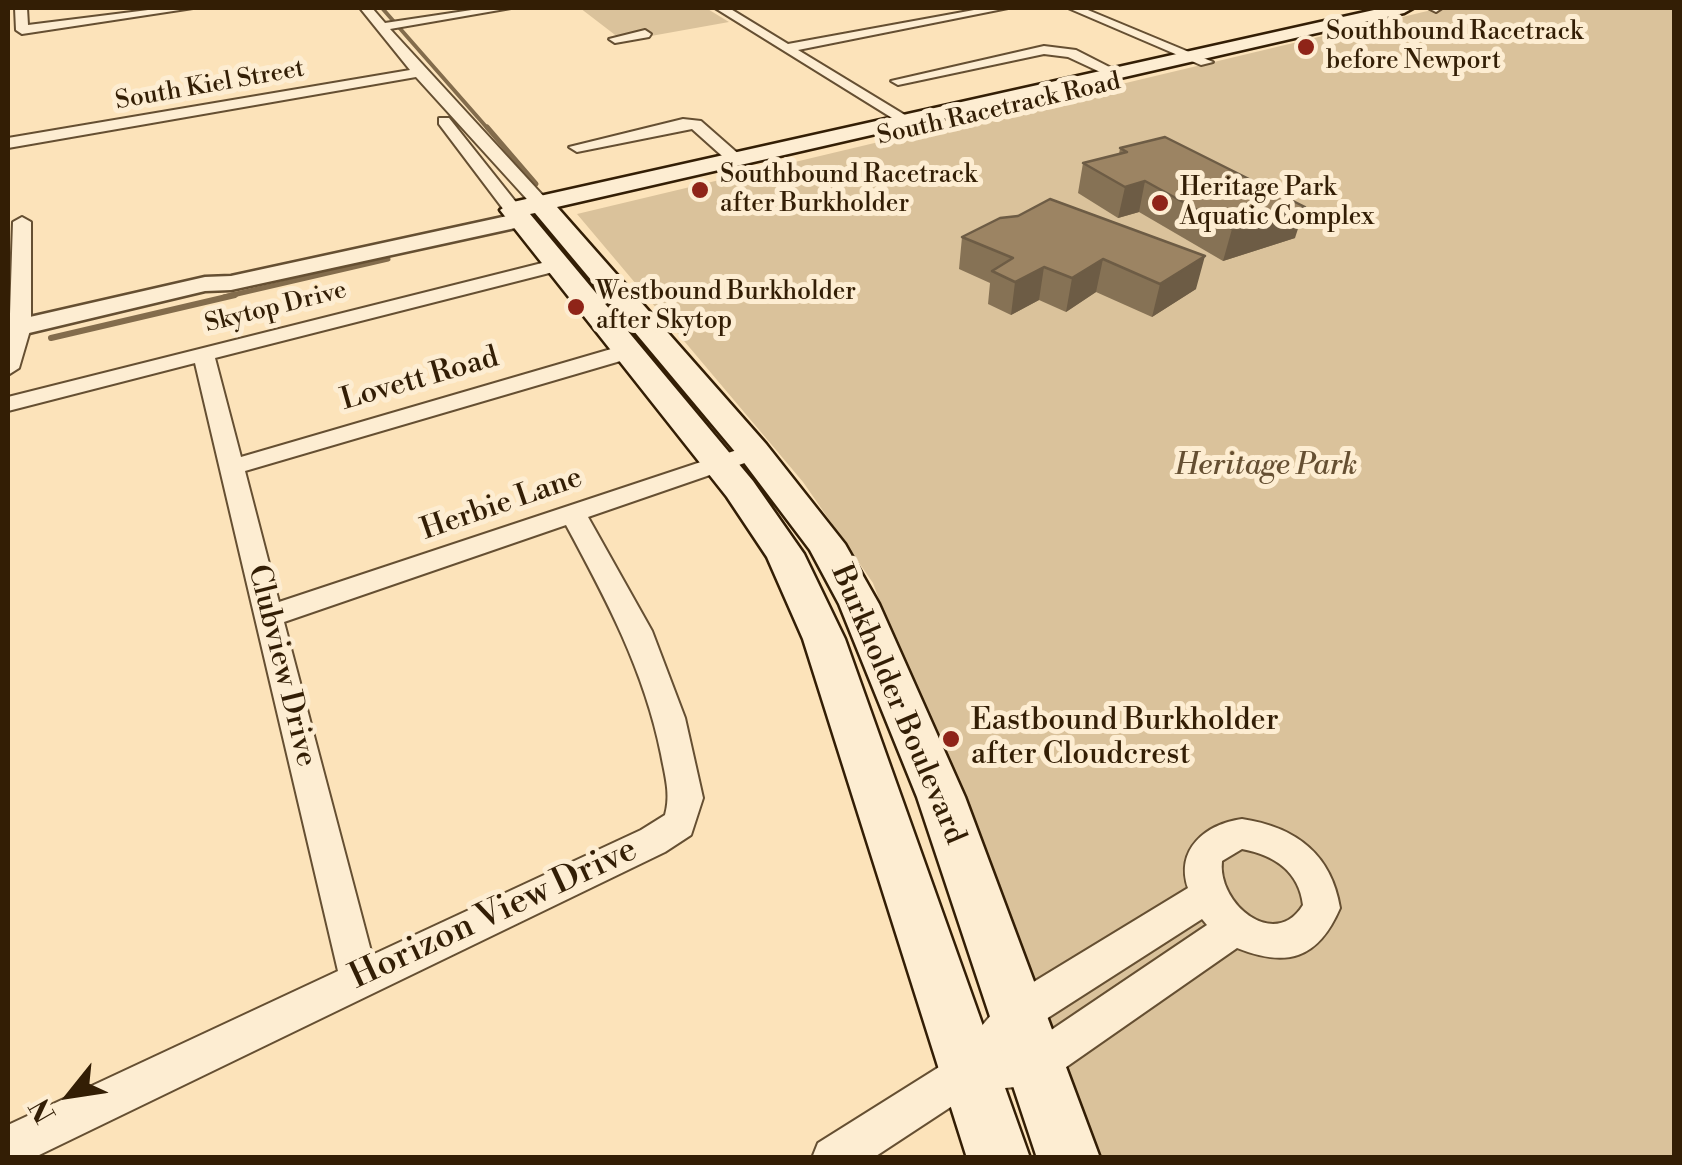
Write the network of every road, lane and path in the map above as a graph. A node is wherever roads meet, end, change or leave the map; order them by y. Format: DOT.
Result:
graph roads {
  1 [pos="21,8"];
  2 [pos="187,8"];
  3 [pos="366,8"];
  4 [pos="505,8"];
  5 [pos="760,8"];
  6 [pos="939,8"];
  7 [pos="1002,8"];
  8 [pos="1112,8"];
  9 [pos="1404,8"];
  10 [pos="1436,8"];
  11 [pos="726,10"];
  12 [pos="1080,10"];
  13 [pos="957,16"];
  14 [pos="382,26"];
  15 [pos="645,34"];
  16 [pos="615,39"];
  17 [pos="787,48"];
  18 [pos="1200,59"];
  19 [pos="1116,74"];
  20 [pos="424,78"];
  21 [pos="898,81"];
  22 [pos="912,125"];
  23 [pos="8,144"];
  24 [pos="577,147"];
  25 [pos="736,160"];
  26 [pos="531,212"];
  27 [pos="22,222"];
  28 [pos="558,264"];
  29 [pos="14,328"];
  30 [pos="626,352"];
  31 [pos="204,354"];
  32 [pos="8,368"];
  33 [pos="8,404"];
  34 [pos="737,458"];
  35 [pos="232,467"];
  36 [pos="574,516"];
  37 [pos="269,616"];
  38 [pos="1206,897"];
  39 [pos="1234,928"];
  40 [pos="358,979"];
  41 [pos="1026,1039"];
  42 [pos="970,1071"];
  43 [pos="8,1147"];
  44 [pos="833,1158"];
  45 [pos="999,1158"];
  46 [pos="1069,1158"];
  1 -- 2 [label="street"];
  3 -- 14 [label="street, Burkholder Boulevard"];
  4 -- 14 [label="street"];
  5 -- 11 [label="street"];
  6 -- 13 [label="street"];
  7 -- 13 [label="street"];
  8 -- 12 [label="street"];
  9 -- 18 [label="main road, South Racetrack Road"];
  10 -- 18 [label="main road, South Racetrack Road"];
  11 -- 17 [label="street"];
  12 -- 18 [label="street"];
  13 -- 17 [label="street"];
  14 -- 20 [label="street, Burkholder Boulevard"];
  15 -- 16 [label="street"];
  17 -- 22 [label="street"];
  18 -- 19 [label="main road, South Racetrack Road"];
  18 -- 22 [label="main road, South Racetrack Road"];
  19 -- 21 [label="street"];
  19 -- 22 [label="main road, South Racetrack Road"];
  20 -- 23 [label="street, South Kiel Street"];
  20 -- 26 [label="street, Burkholder Boulevard"];
  20 -- 26 [label="street, Burkholder Boulevard"];
  22 -- 25 [label="main road, South Racetrack Road"];
  22 -- 26 [label="main road, South Racetrack Road"];
  24 -- 25 [label="street"];
  25 -- 26 [label="main road, South Racetrack Road"];
  26 -- 28 [label="main road, Burkholder Boulevard"];
  26 -- 29 [label="street, South Racetrack Road"];
  26 -- 34 [label="main road, Burkholder Boulevard"];
  27 -- 29 [label="street"];
  28 -- 30 [label="main road, Burkholder Boulevard"];
  28 -- 31 [label="street, Skytop Drive"];
  29 -- 32 [label="street"];
  30 -- 34 [label="main road, Burkholder Boulevard"];
  30 -- 35 [label="street, Lovett Road"];
  31 -- 33 [label="street, Skytop Drive"];
  31 -- 35 [label="street, Clubview Drive"];
  34 -- 36 [label="street, Herbie Lane"];
  34 -- 41 [label="main road, Burkholder Boulevard"];
  34 -- 42 [label="main road, Burkholder Boulevard"];
  35 -- 37 [label="street, Clubview Drive"];
  36 -- 37 [label="street, Herbie Lane"];
  36 -- 40 [label="street, Horizon View Drive"];
  37 -- 40 [label="street, Clubview Drive"];
  38 -- 39 [label="street"];
  38 -- 39 [label="street"];
  38 -- 41 [label="street"];
  39 -- 41 [label="street"];
  40 -- 43 [label="street, Horizon View Drive"];
  41 -- 42 [label="street"];
  41 -- 46 [label="main road, Burkholder Boulevard"];
  42 -- 44 [label="street"];
  42 -- 45 [label="main road, Burkholder Boulevard"];
}
